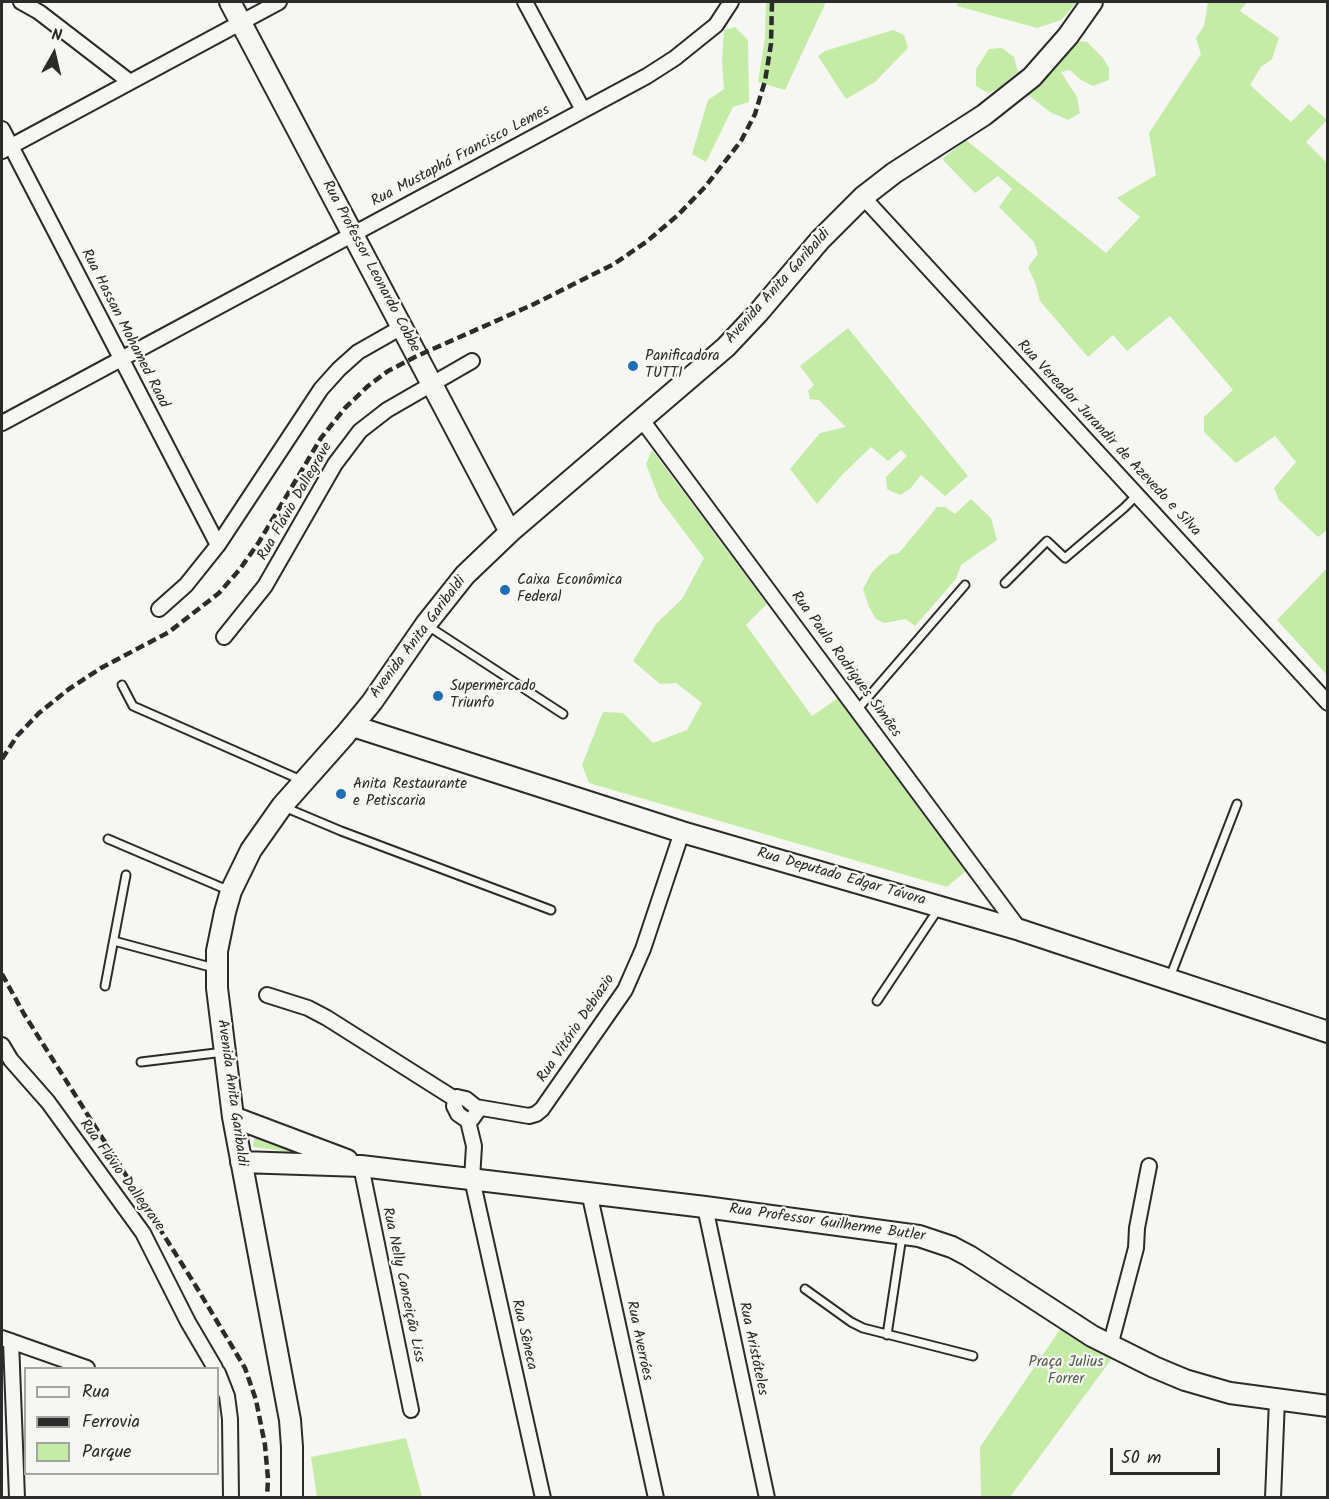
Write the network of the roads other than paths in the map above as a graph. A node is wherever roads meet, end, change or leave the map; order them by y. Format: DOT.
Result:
graph roads {
  1 [pos="21,2"];
  2 [pos="230,2"];
  3 [pos="279,2"];
  4 [pos="525,2"];
  5 [pos="1092,2"];
  6 [pos="730,3"];
  7 [pos="241,22"];
  8 [pos="130,82"];
  9 [pos="583,110"];
  10 [pos="2,129"];
  11 [pos="6,149"];
  12 [pos="863,197"];
  13 [pos="353,234"];
  14 [pos="402,327"];
  15 [pos="121,358"];
  16 [pos="472,361"];
  17 [pos="432,384"];
  18 [pos="642,420"];
  19 [pos="2,423"];
  20 [pos="1137,495"];
  21 [pos="510,532"];
  22 [pos="218,545"];
  23 [pos="1005,583"];
  24 [pos="965,585"];
  25 [pos="159,609"];
  26 [pos="426,624"];
  27 [pos="224,637"];
  28 [pos="122,685"];
  29 [pos="1328,703"];
  30 [pos="857,710"];
  31 [pos="563,714"];
  32 [pos="353,726"];
  33 [pos="303,782"];
  34 [pos="1236,804"];
  35 [pos="282,806"];
  36 [pos="682,832"];
  37 [pos="108,839"];
  38 [pos="126,874"];
  39 [pos="231,891"];
  40 [pos="940,906"];
  41 [pos="551,910"];
  42 [pos="1020,930"];
  43 [pos="114,941"];
  44 [pos="217,969"];
  45 [pos="1169,979"];
  46 [pos="105,986"];
  47 [pos="267,995"];
  48 [pos="877,1001"];
  49 [pos="1328,1032"];
  50 [pos="2,1045"];
  51 [pos="224,1052"];
  52 [pos="6,1059"];
  53 [pos="141,1062"];
  54 [pos="455,1099"];
  55 [pos="476,1107"];
  56 [pos="233,1117"];
  57 [pos="468,1121"];
  58 [pos="241,1162"];
  59 [pos="361,1166"];
  60 [pos="1149,1166"];
  61 [pos="472,1179"];
  62 [pos="589,1192"];
  63 [pos="705,1207"];
  64 [pos="902,1233"];
  65 [pos="805,1289"];
  66 [pos="887,1335"];
  67 [pos="6,1340"];
  68 [pos="1110,1346"];
  69 [pos="973,1356"];
  70 [pos="84,1367"];
  71 [pos="214,1367"];
  72 [pos="219,1376"];
  73 [pos="1277,1400"];
  74 [pos="1328,1406"];
  75 [pos="411,1410"];
  76 [pos="224,1417"];
  77 [pos="8,1458"];
  78 [pos="17,1497"];
  79 [pos="231,1497"];
  80 [pos="292,1497"];
  81 [pos="543,1497"];
  82 [pos="656,1497"];
  83 [pos="767,1497"];
  84 [pos="1273,1497"];
  1 -- 8 [label="street"];
  2 -- 7 [label="main road, Rua Professor Leonardo Cobbe"];
  3 -- 7 [label="street"];
  4 -- 9 [label="street"];
  5 -- 12 [label="main road, Avenida Anita Garibaldi"];
  6 -- 9 [label="street, Rua Mustaphá Francisco Lemes"];
  7 -- 8 [label="street"];
  7 -- 13 [label="main road, Rua Professor Leonardo Cobbe"];
  8 -- 11 [label="street"];
  9 -- 13 [label="street, Rua Mustaphá Francisco Lemes"];
  10 -- 11 [label="street, Rua Hassan Mohamed Raad"];
  11 -- 15 [label="street, Rua Hassan Mohamed Raad"];
  12 -- 18 [label="main road, Avenida Anita Garibaldi"];
  12 -- 20 [label="street, Rua Vereador Jurandir de Azevedo e Silva"];
  13 -- 14 [label="main road, Rua Professor Leonardo Cobbe"];
  13 -- 15 [label="street, Rua Mustaphá Francisco Lemes"];
  14 -- 17 [label="main road, Rua Professor Leonardo Cobbe"];
  14 -- 22 [label="street"];
  15 -- 19 [label="street, Rua Mustaphá Francisco Lemes"];
  15 -- 22 [label="street, Rua Hassan Mohamed Raad"];
  16 -- 17 [label="street, Rua Flávio Dallegrave"];
  17 -- 21 [label="main road, Rua Professor Leonardo Cobbe"];
  17 -- 27 [label="street, Rua Flávio Dallegrave"];
  18 -- 21 [label="main road, Avenida Anita Garibaldi"];
  18 -- 30 [label="street, Rua Paulo Rodrigues Simões"];
  20 -- 23 [label="lane"];
  20 -- 29 [label="street, Rua Vereador Jurandir de Azevedo e Silva"];
  21 -- 26 [label="main road, Avenida Anita Garibaldi"];
  22 -- 25 [label="street"];
  24 -- 30 [label="lane"];
  26 -- 31 [label="lane"];
  26 -- 32 [label="main road, Avenida Anita Garibaldi"];
  28 -- 33 [label="lane"];
  30 -- 42 [label="street, Rua Paulo Rodrigues Simões"];
  32 -- 33 [label="main road, Avenida Anita Garibaldi"];
  32 -- 36 [label="main road, Rua Deputado Edgar Távora"];
  33 -- 35 [label="main road, Avenida Anita Garibaldi"];
  34 -- 45 [label="lane"];
  35 -- 39 [label="main road, Avenida Anita Garibaldi"];
  35 -- 41 [label="lane"];
  36 -- 40 [label="main road, Rua Deputado Edgar Távora"];
  36 -- 55 [label="street, Rua Vitório Debiazio"];
  37 -- 39 [label="lane"];
  38 -- 43 [label="lane"];
  39 -- 44 [label="main road, Avenida Anita Garibaldi"];
  40 -- 42 [label="main road, Rua Deputado Edgar Távora"];
  40 -- 48 [label="lane"];
  42 -- 45 [label="main road, Rua Deputado Edgar Távora"];
  43 -- 44 [label="lane"];
  43 -- 46 [label="lane"];
  44 -- 51 [label="main road, Avenida Anita Garibaldi"];
  45 -- 49 [label="main road, Rua Deputado Edgar Távora"];
  47 -- 54 [label="street, Rua Vitório Debiazio"];
  50 -- 52 [label="street, Rua Flávio Dallegrave"];
  51 -- 53 [label="lane"];
  51 -- 56 [label="main road, Avenida Anita Garibaldi"];
  52 -- 71 [label="street, Rua Flávio Dallegrave"];
  54 -- 55 [label="street, Rua Vitório Debiazio"];
  54 -- 57 [label="street, Rua Sêneca"];
  55 -- 57 [label="street"];
  56 -- 58 [label="main road, Avenida Anita Garibaldi"];
  56 -- 59 [label="main road, Rua Professor Guilherme Butler"];
  57 -- 61 [label="street, Rua Sêneca"];
  58 -- 59 [label="main road, Rua Professor Guilherme Butler"];
  58 -- 80 [label="main road, Avenida Anita Garibaldi"];
  59 -- 61 [label="main road, Rua Professor Guilherme Butler"];
  59 -- 75 [label="street, Rua Nelly Conceição Liss"];
  60 -- 68 [label="street"];
  61 -- 62 [label="main road, Rua Professor Guilherme Butler"];
  61 -- 81 [label="street, Rua Sêneca"];
  62 -- 63 [label="main road, Rua Professor Guilherme Butler"];
  62 -- 82 [label="street, Rua Averróes"];
  63 -- 64 [label="main road, Rua Professor Guilherme Butler"];
  63 -- 83 [label="street, Rua Aristóteles"];
  64 -- 66 [label="lane"];
  64 -- 68 [label="main road, Rua Professor Guilherme Butler"];
  65 -- 66 [label="lane"];
  66 -- 69 [label="lane"];
  67 -- 70 [label="street"];
  67 -- 77 [label="street"];
  68 -- 73 [label="main road, Rua Professor Guilherme Butler"];
  72 -- 76 [label="street"];
  73 -- 74 [label="main road, Rua Professor Guilherme Butler"];
  73 -- 84 [label="street"];
  76 -- 79 [label="street"];
  77 -- 78 [label="street"];
}
